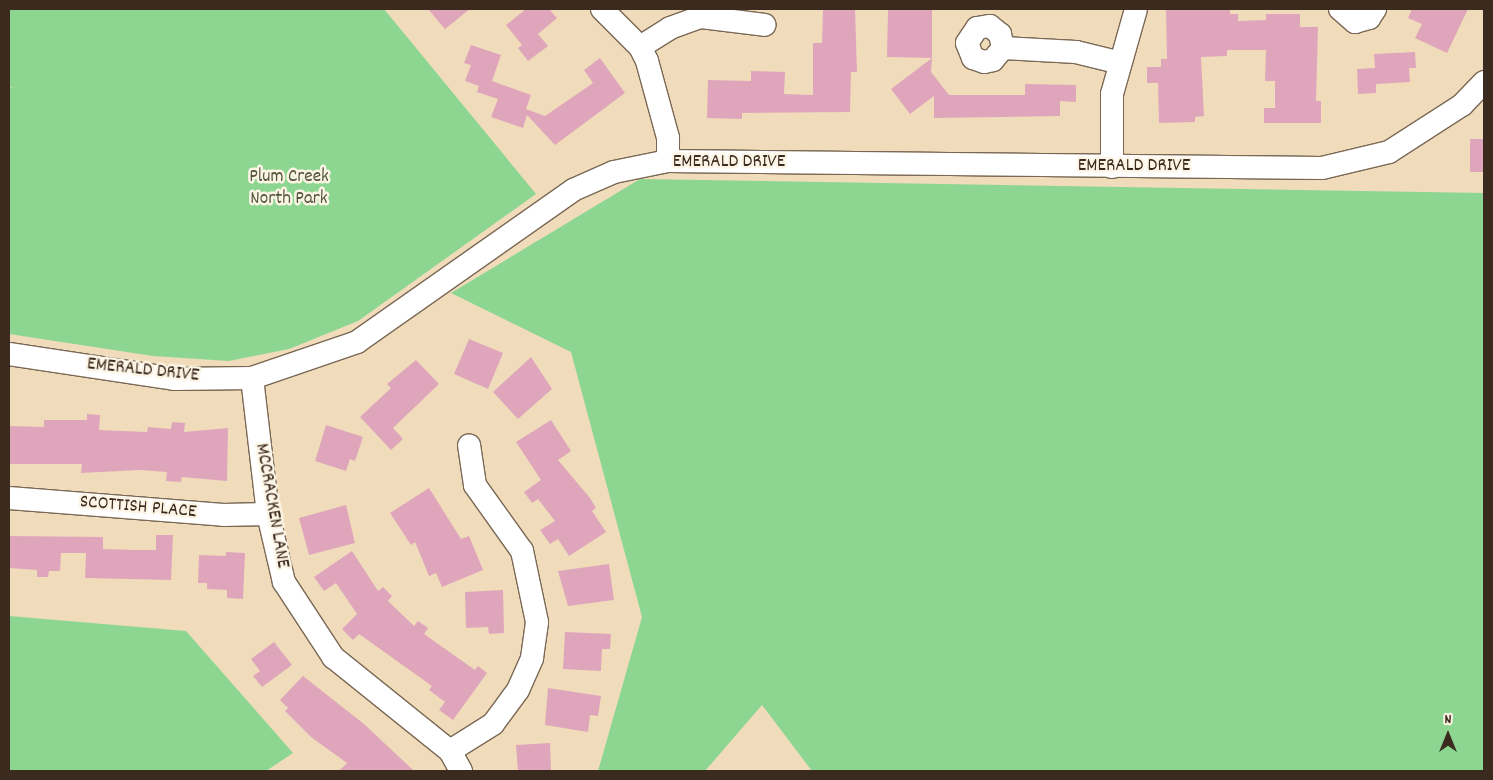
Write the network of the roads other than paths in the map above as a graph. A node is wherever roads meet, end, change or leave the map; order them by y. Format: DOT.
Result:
graph roads {
  1 [pos="602,9"];
  2 [pos="1136,9"];
  3 [pos="1340,9"];
  4 [pos="1375,9"];
  5 [pos="765,25"];
  6 [pos="640,47"];
  7 [pos="1003,48"];
  8 [pos="1117,62"];
  9 [pos="1484,82"];
  10 [pos="668,161"];
  11 [pos="1112,167"];
  12 [pos="9,354"];
  13 [pos="252,378"];
  14 [pos="469,446"];
  15 [pos="9,498"];
  16 [pos="268,514"];
  17 [pos="450,752"];
  18 [pos="461,771"];
  1 -- 6 [label="street"];
  2 -- 8 [label="street"];
  3 -- 4 [label="street"];
  5 -- 6 [label="street"];
  6 -- 10 [label="street"];
  7 -- 8 [label="street"];
  8 -- 11 [label="street"];
  9 -- 11 [label="street, EMERALD DRIVE"];
  10 -- 11 [label="street, EMERALD DRIVE"];
  10 -- 13 [label="street, EMERALD DRIVE"];
  12 -- 13 [label="street, EMERALD DRIVE"];
  13 -- 16 [label="street, MCCRACKEN LANE"];
  14 -- 17 [label="street"];
  15 -- 16 [label="street, SCOTTISH PLACE"];
  16 -- 17 [label="street, MCCRACKEN LANE"];
  17 -- 18 [label="street, MCCRACKEN LANE"];
}
